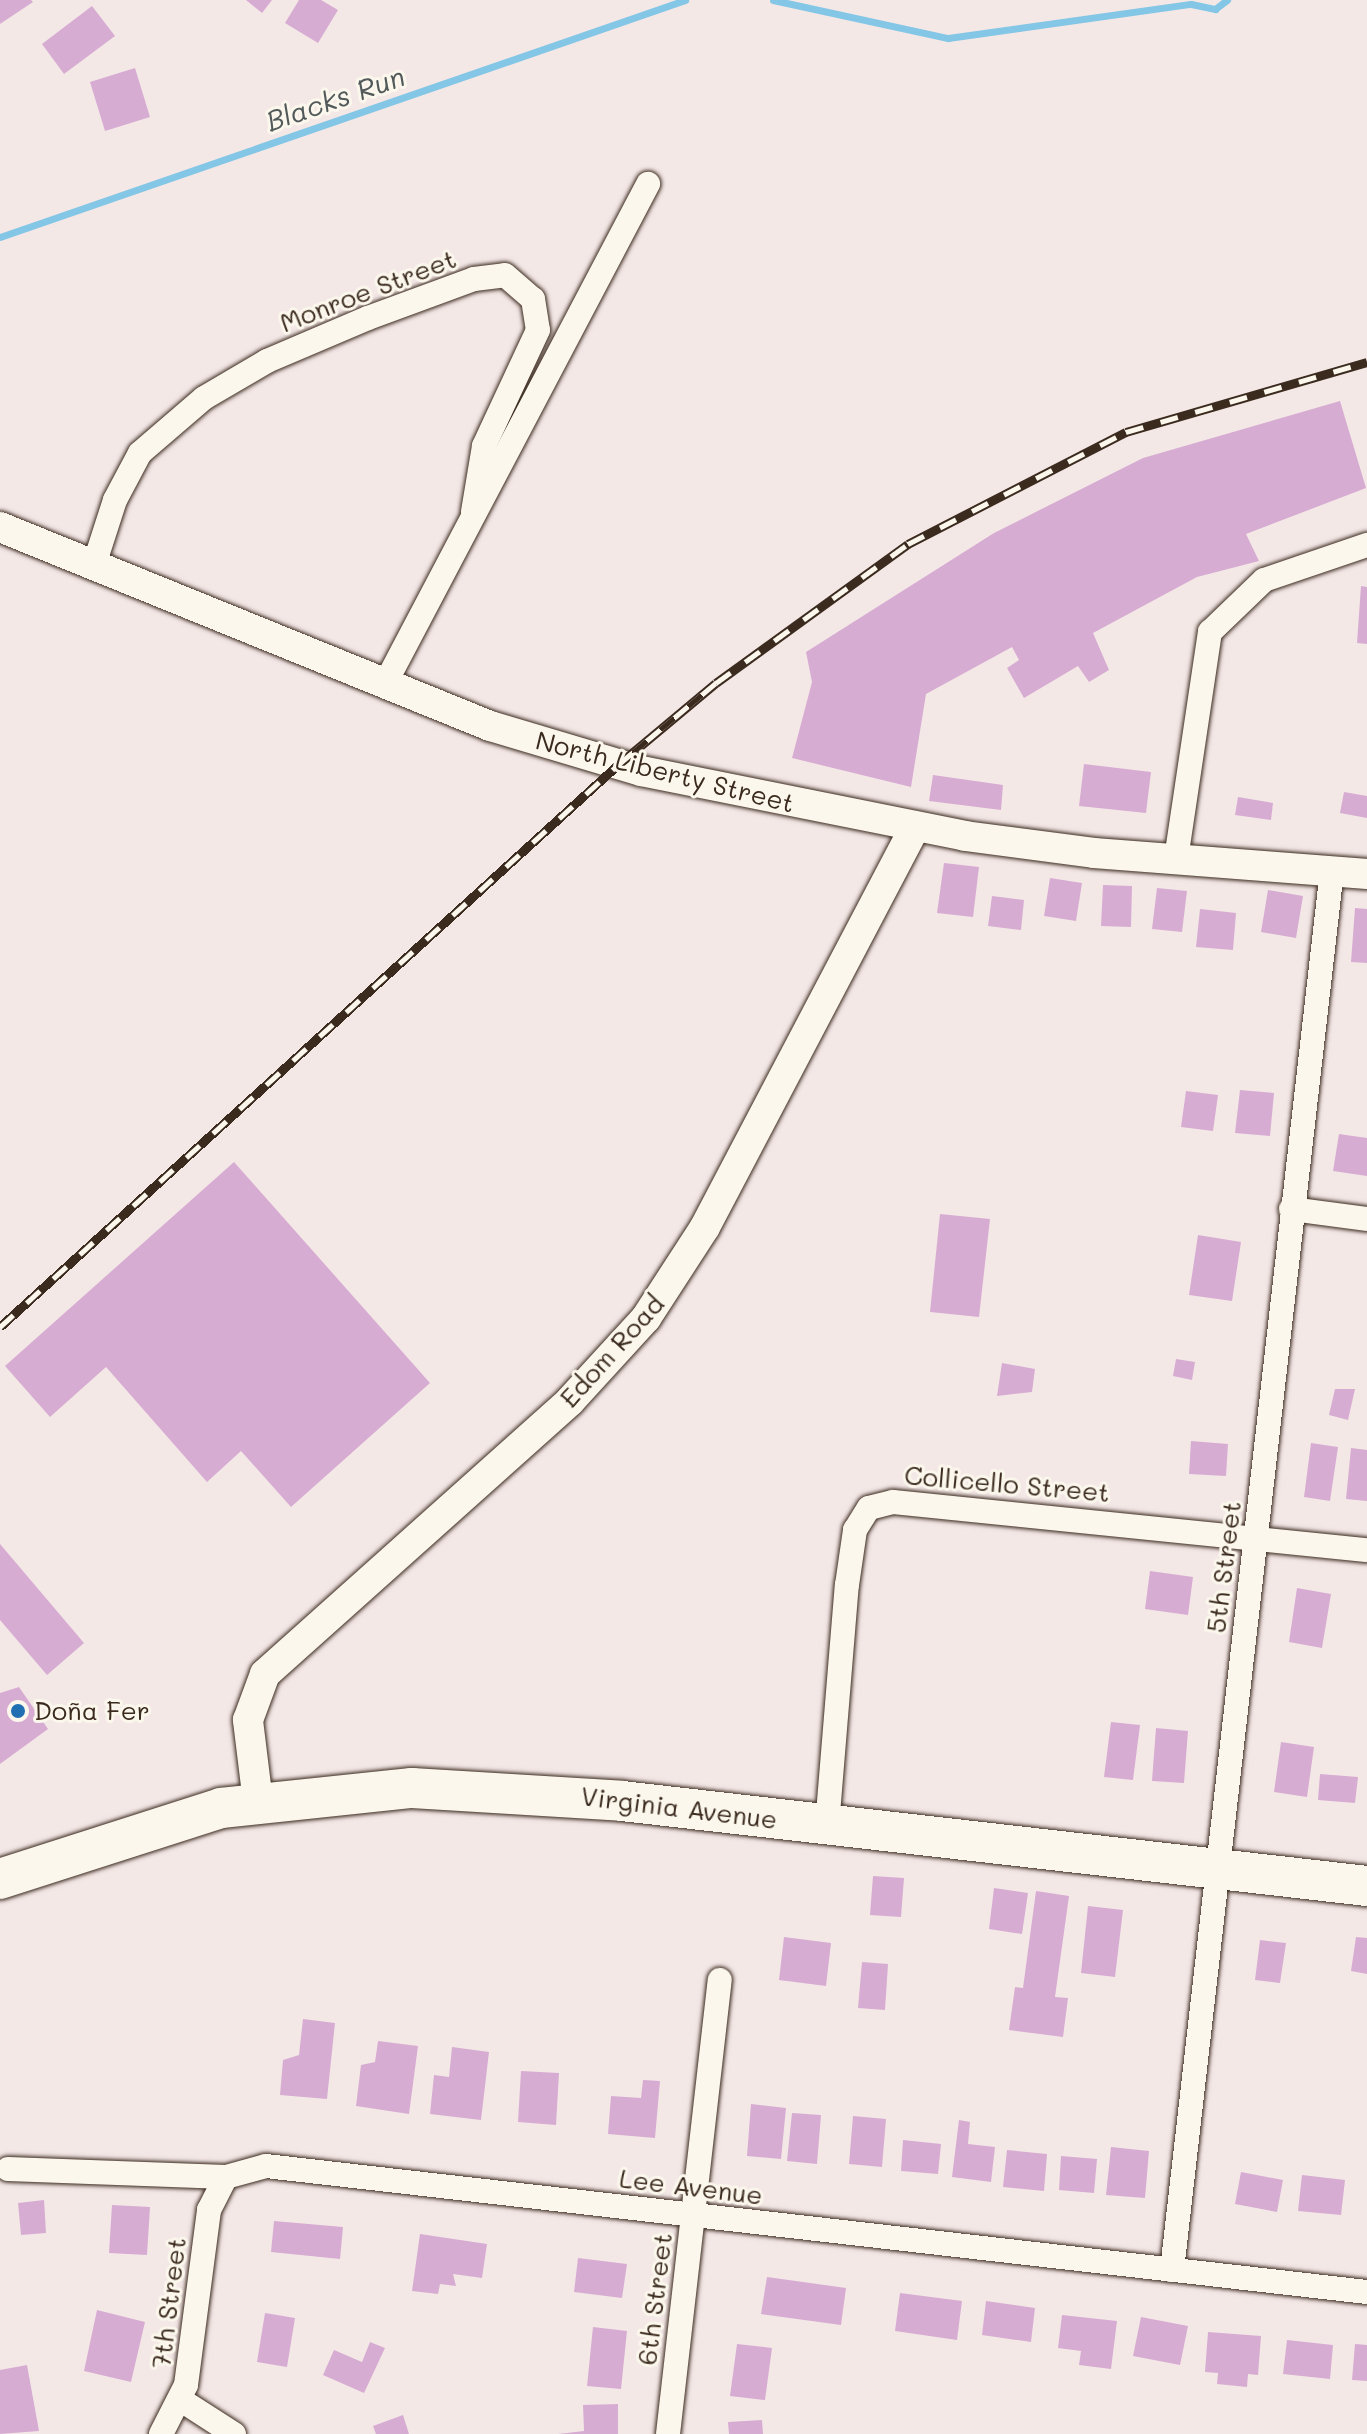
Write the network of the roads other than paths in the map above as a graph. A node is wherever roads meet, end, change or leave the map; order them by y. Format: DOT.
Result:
graph roads {
  1 [pos="648,184"];
  2 [pos="473,512"];
  3 [pos="0,527"];
  4 [pos="1367,545"];
  5 [pos="94,565"];
  6 [pos="386,682"];
  7 [pos="915,827"];
  8 [pos="1176,859"];
  9 [pos="1332,871"];
  10 [pos="1367,874"];
  11 [pos="1291,1209"];
  12 [pos="1367,1219"];
  13 [pos="1256,1537"];
  14 [pos="1367,1550"];
  15 [pos="258,1802"];
  16 [pos="827,1826"];
  17 [pos="1218,1868"];
  18 [pos="0,1879"];
  19 [pos="1367,1886"];
  20 [pos="720,1980"];
  21 [pos="8,2169"];
  22 [pos="226,2177"];
  23 [pos="693,2215"];
  24 [pos="1172,2270"];
  25 [pos="1367,2292"];
  26 [pos="181,2400"];
  27 [pos="161,2434"];
  28 [pos="234,2434"];
  29 [pos="668,2434"];
  1 -- 2 [label="street, Monroe Street"];
  2 -- 5 [label="street, Monroe Street"];
  2 -- 6 [label="street, Monroe Street"];
  3 -- 5 [label="street, North Liberty Street"];
  4 -- 8 [label="street"];
  5 -- 6 [label="street, North Liberty Street"];
  6 -- 7 [label="street, North Liberty Street"];
  7 -- 8 [label="street, North Liberty Street"];
  7 -- 15 [label="street, Edom Road"];
  8 -- 9 [label="street, North Liberty Street"];
  9 -- 10 [label="street, North Liberty Street"];
  9 -- 11 [label="street, 5th Street"];
  11 -- 12 [label="street"];
  11 -- 13 [label="street, 5th Street"];
  13 -- 14 [label="street, Collicello Street"];
  13 -- 16 [label="street, Collicello Street"];
  13 -- 17 [label="street, 5th Street"];
  15 -- 16 [label="main road, Virginia Avenue"];
  15 -- 18 [label="main road, Virginia Avenue"];
  16 -- 17 [label="main road, Virginia Avenue"];
  17 -- 19 [label="main road, Virginia Avenue"];
  17 -- 24 [label="street, 5th Street"];
  20 -- 23 [label="street, 6th Street"];
  21 -- 22 [label="street, Lee Avenue"];
  22 -- 23 [label="street, Lee Avenue"];
  22 -- 26 [label="street, 7th Street"];
  23 -- 24 [label="street, Lee Avenue"];
  23 -- 29 [label="street, 6th Street"];
  24 -- 25 [label="street, Lee Avenue"];
  26 -- 27 [label="street, 7th Street"];
  26 -- 28 [label="street"];
}
